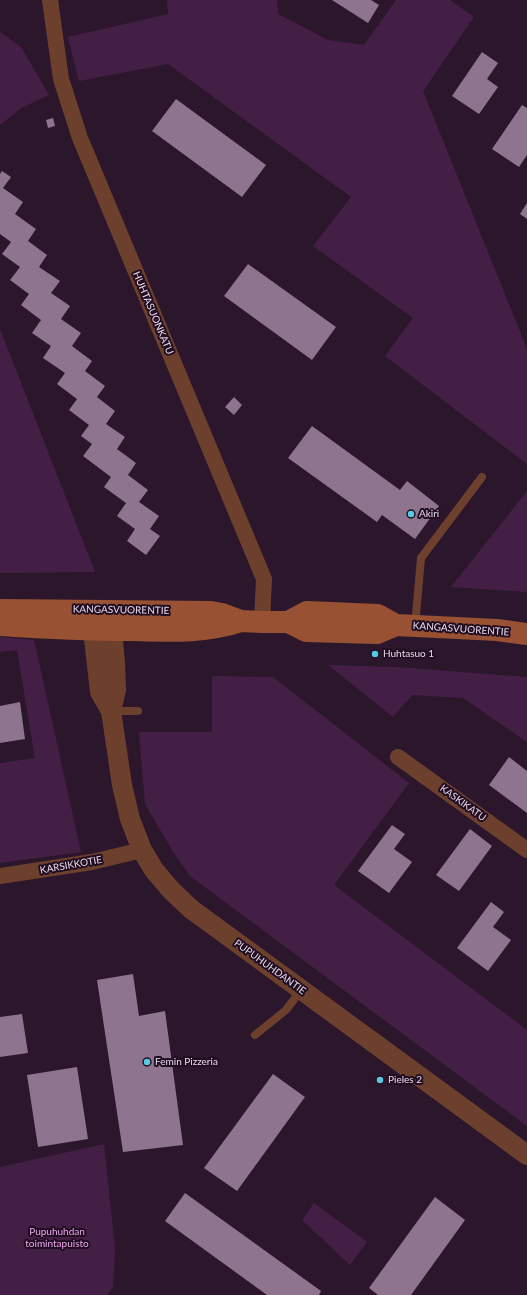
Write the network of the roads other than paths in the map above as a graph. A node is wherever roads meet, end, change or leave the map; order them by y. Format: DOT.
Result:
graph roads {
  1 [pos="50,0"];
  2 [pos="482,477"];
  3 [pos="0,610"];
  4 [pos="103,610"];
  5 [pos="251,621"];
  6 [pos="0,625"];
  7 [pos="405,625"];
  8 [pos="102,630"];
  9 [pos="527,634"];
  10 [pos="111,711"];
  11 [pos="138,711"];
  12 [pos="398,757"];
  13 [pos="142,850"];
  14 [pos="527,850"];
  15 [pos="0,876"];
  16 [pos="301,989"];
  17 [pos="255,1035"];
  18 [pos="527,1155"];
  1 -- 5 [label="street, HUHTASUONKATU"];
  2 -- 7 [label="lane"];
  3 -- 4 [label="main road, KANGASVUORENTIE"];
  4 -- 5 [label="main road, KANGASVUORENTIE"];
  4 -- 8 [label="street, PUPUHUHDANTIE"];
  5 -- 7 [label="main road, KANGASVUORENTIE"];
  5 -- 8 [label="main road, KANGASVUORENTIE"];
  6 -- 8 [label="main road, KANGASVUORENTIE"];
  7 -- 9 [label="main road, KANGASVUORENTIE"];
  8 -- 10 [label="street, PUPUHUHDANTIE"];
  10 -- 11 [label="lane"];
  10 -- 13 [label="street, PUPUHUHDANTIE"];
  12 -- 14 [label="street, KASKIKATU"];
  13 -- 15 [label="street, KARSIKKOTIE"];
  13 -- 16 [label="street, PUPUHUHDANTIE"];
  16 -- 17 [label="lane"];
  16 -- 18 [label="street, PUPUHUHDANTIE"];
}
